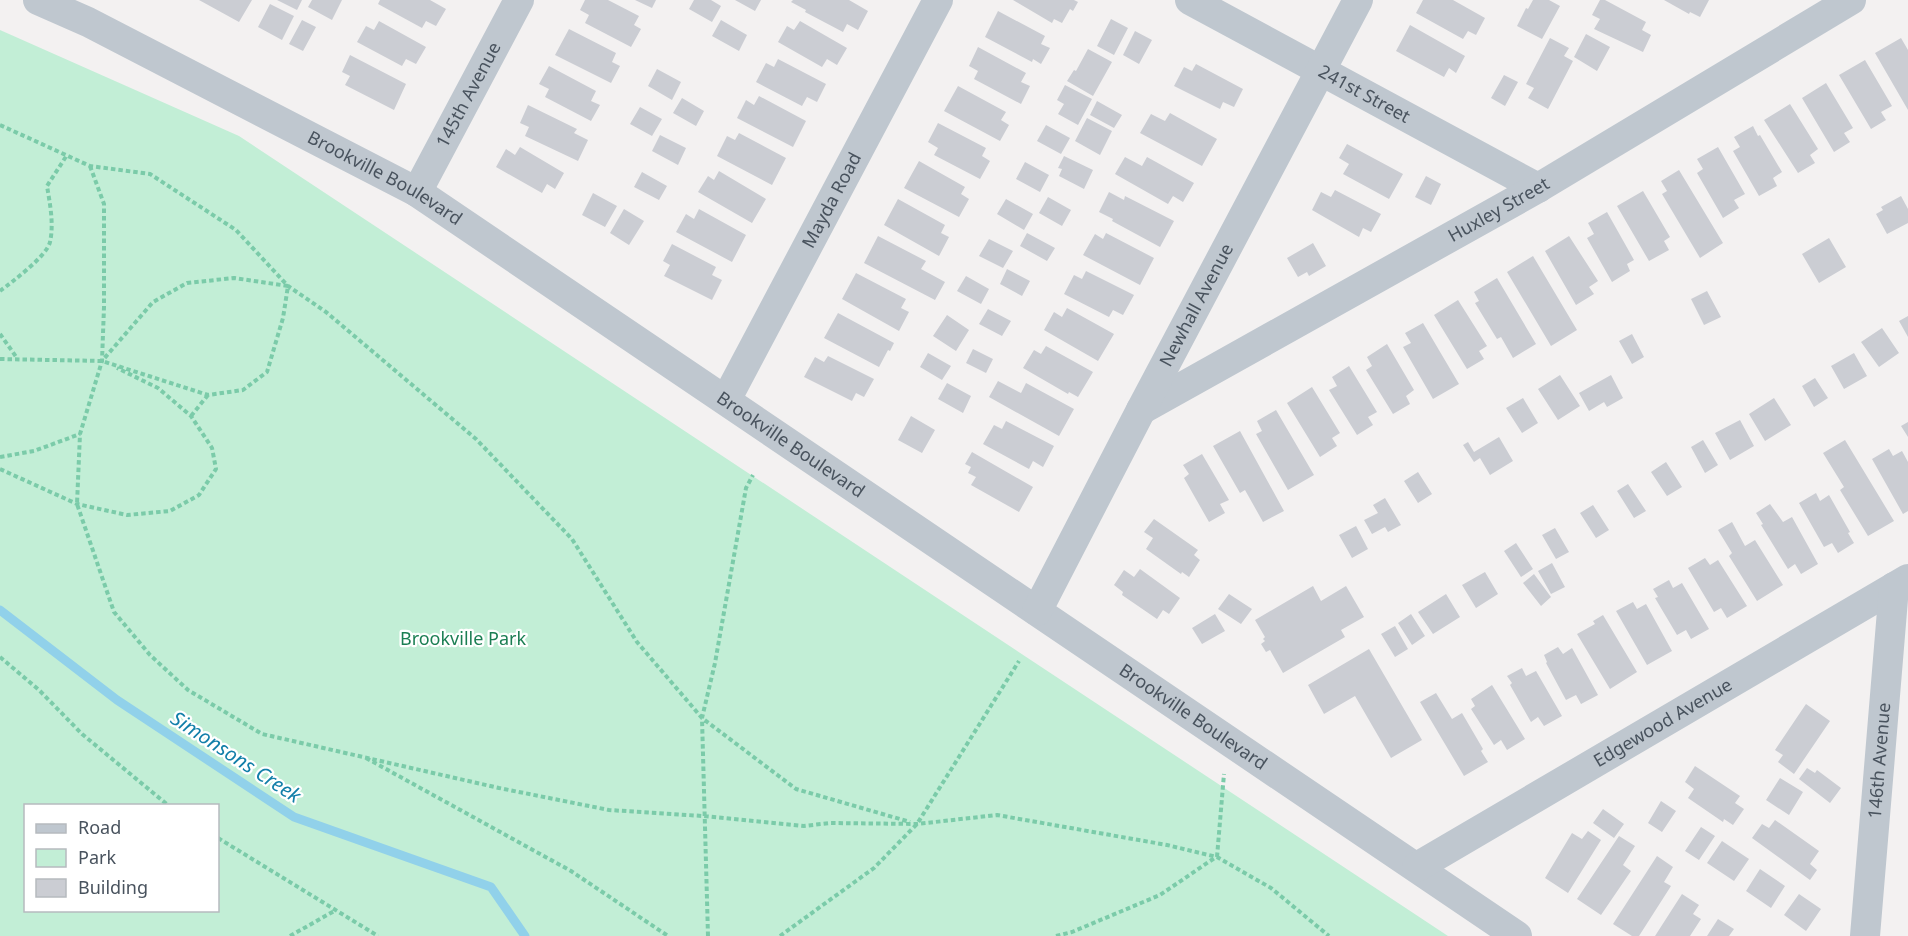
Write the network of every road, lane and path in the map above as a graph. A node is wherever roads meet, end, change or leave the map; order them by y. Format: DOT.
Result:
graph roads {
  1 [pos="38,0"];
  2 [pos="519,0"];
  3 [pos="938,0"];
  4 [pos="1190,0"];
  5 [pos="1358,0"];
  6 [pos="1851,0"];
  7 [pos="94,11"];
  8 [pos="1321,70"];
  9 [pos="0,125"];
  10 [pos="67,155"];
  11 [pos="90,166"];
  12 [pos="1538,188"];
  13 [pos="417,192"];
  14 [pos="288,286"];
  15 [pos="0,291"];
  16 [pos="0,334"];
  17 [pos="0,358"];
  18 [pos="18,359"];
  19 [pos="102,361"];
  20 [pos="208,395"];
  21 [pos="726,400"];
  22 [pos="1141,410"];
  23 [pos="191,416"];
  24 [pos="80,434"];
  25 [pos="0,457"];
  26 [pos="0,469"];
  27 [pos="753,474"];
  28 [pos="78,504"];
  29 [pos="1901,583"];
  30 [pos="1037,611"];
  31 [pos="0,657"];
  32 [pos="1019,661"];
  33 [pos="702,718"];
  34 [pos="1227,738"];
  35 [pos="362,756"];
  36 [pos="168,804"];
  37 [pos="704,816"];
  38 [pos="917,824"];
  39 [pos="219,839"];
  40 [pos="1216,857"];
  41 [pos="1418,867"];
  42 [pos="336,910"];
  43 [pos="290,936"];
  44 [pos="378,936"];
  45 [pos="668,936"];
  46 [pos="708,936"];
  47 [pos="780,936"];
  48 [pos="1056,936"];
  49 [pos="1329,936"];
  50 [pos="1517,936"];
  51 [pos="1865,936"];
  1 -- 7 [label="street, Brookville Boulevard"];
  2 -- 13 [label="street, 145th Avenue"];
  3 -- 21 [label="street, Mayda Road"];
  4 -- 8 [label="street, 241st Street"];
  5 -- 8 [label="street, Newhall Avenue"];
  6 -- 12 [label="street, Huxley Street"];
  7 -- 13 [label="street, Brookville Boulevard"];
  8 -- 12 [label="street, 241st Street"];
  8 -- 22 [label="street, Newhall Avenue"];
  9 -- 10 [label="path"];
  10 -- 11 [label="path"];
  10 -- 15 [label="path"];
  11 -- 14 [label="path"];
  11 -- 19 [label="path"];
  12 -- 22 [label="street, Huxley Street"];
  13 -- 21 [label="street, Brookville Boulevard"];
  14 -- 19 [label="path"];
  14 -- 20 [label="path"];
  14 -- 33 [label="path"];
  16 -- 18 [label="path"];
  17 -- 18 [label="path"];
  18 -- 19 [label="path"];
  19 -- 20 [label="path"];
  19 -- 23 [label="path"];
  19 -- 24 [label="path"];
  20 -- 23 [label="path"];
  21 -- 30 [label="street, Brookville Boulevard"];
  22 -- 30 [label="street, Newhall Avenue"];
  23 -- 28 [label="path"];
  24 -- 25 [label="path"];
  24 -- 28 [label="path"];
  26 -- 28 [label="path"];
  27 -- 33 [label="path"];
  28 -- 35 [label="path"];
  29 -- 41 [label="street, Edgewood Avenue"];
  29 -- 51 [label="street, 146th Avenue"];
  30 -- 34 [label="street, Brookville Boulevard"];
  31 -- 36 [label="path"];
  32 -- 38 [label="path"];
  33 -- 37 [label="path"];
  33 -- 38 [label="path"];
  34 -- 40 [label="path"];
  34 -- 41 [label="street, Brookville Boulevard"];
  35 -- 37 [label="path"];
  35 -- 45 [label="path"];
  37 -- 38 [label="path"];
  37 -- 46 [label="path"];
  38 -- 40 [label="path"];
  38 -- 47 [label="path"];
  39 -- 42 [label="path"];
  40 -- 48 [label="path"];
  40 -- 49 [label="path"];
  41 -- 50 [label="street, Brookville Boulevard"];
  42 -- 43 [label="path"];
  42 -- 44 [label="path"];
}
